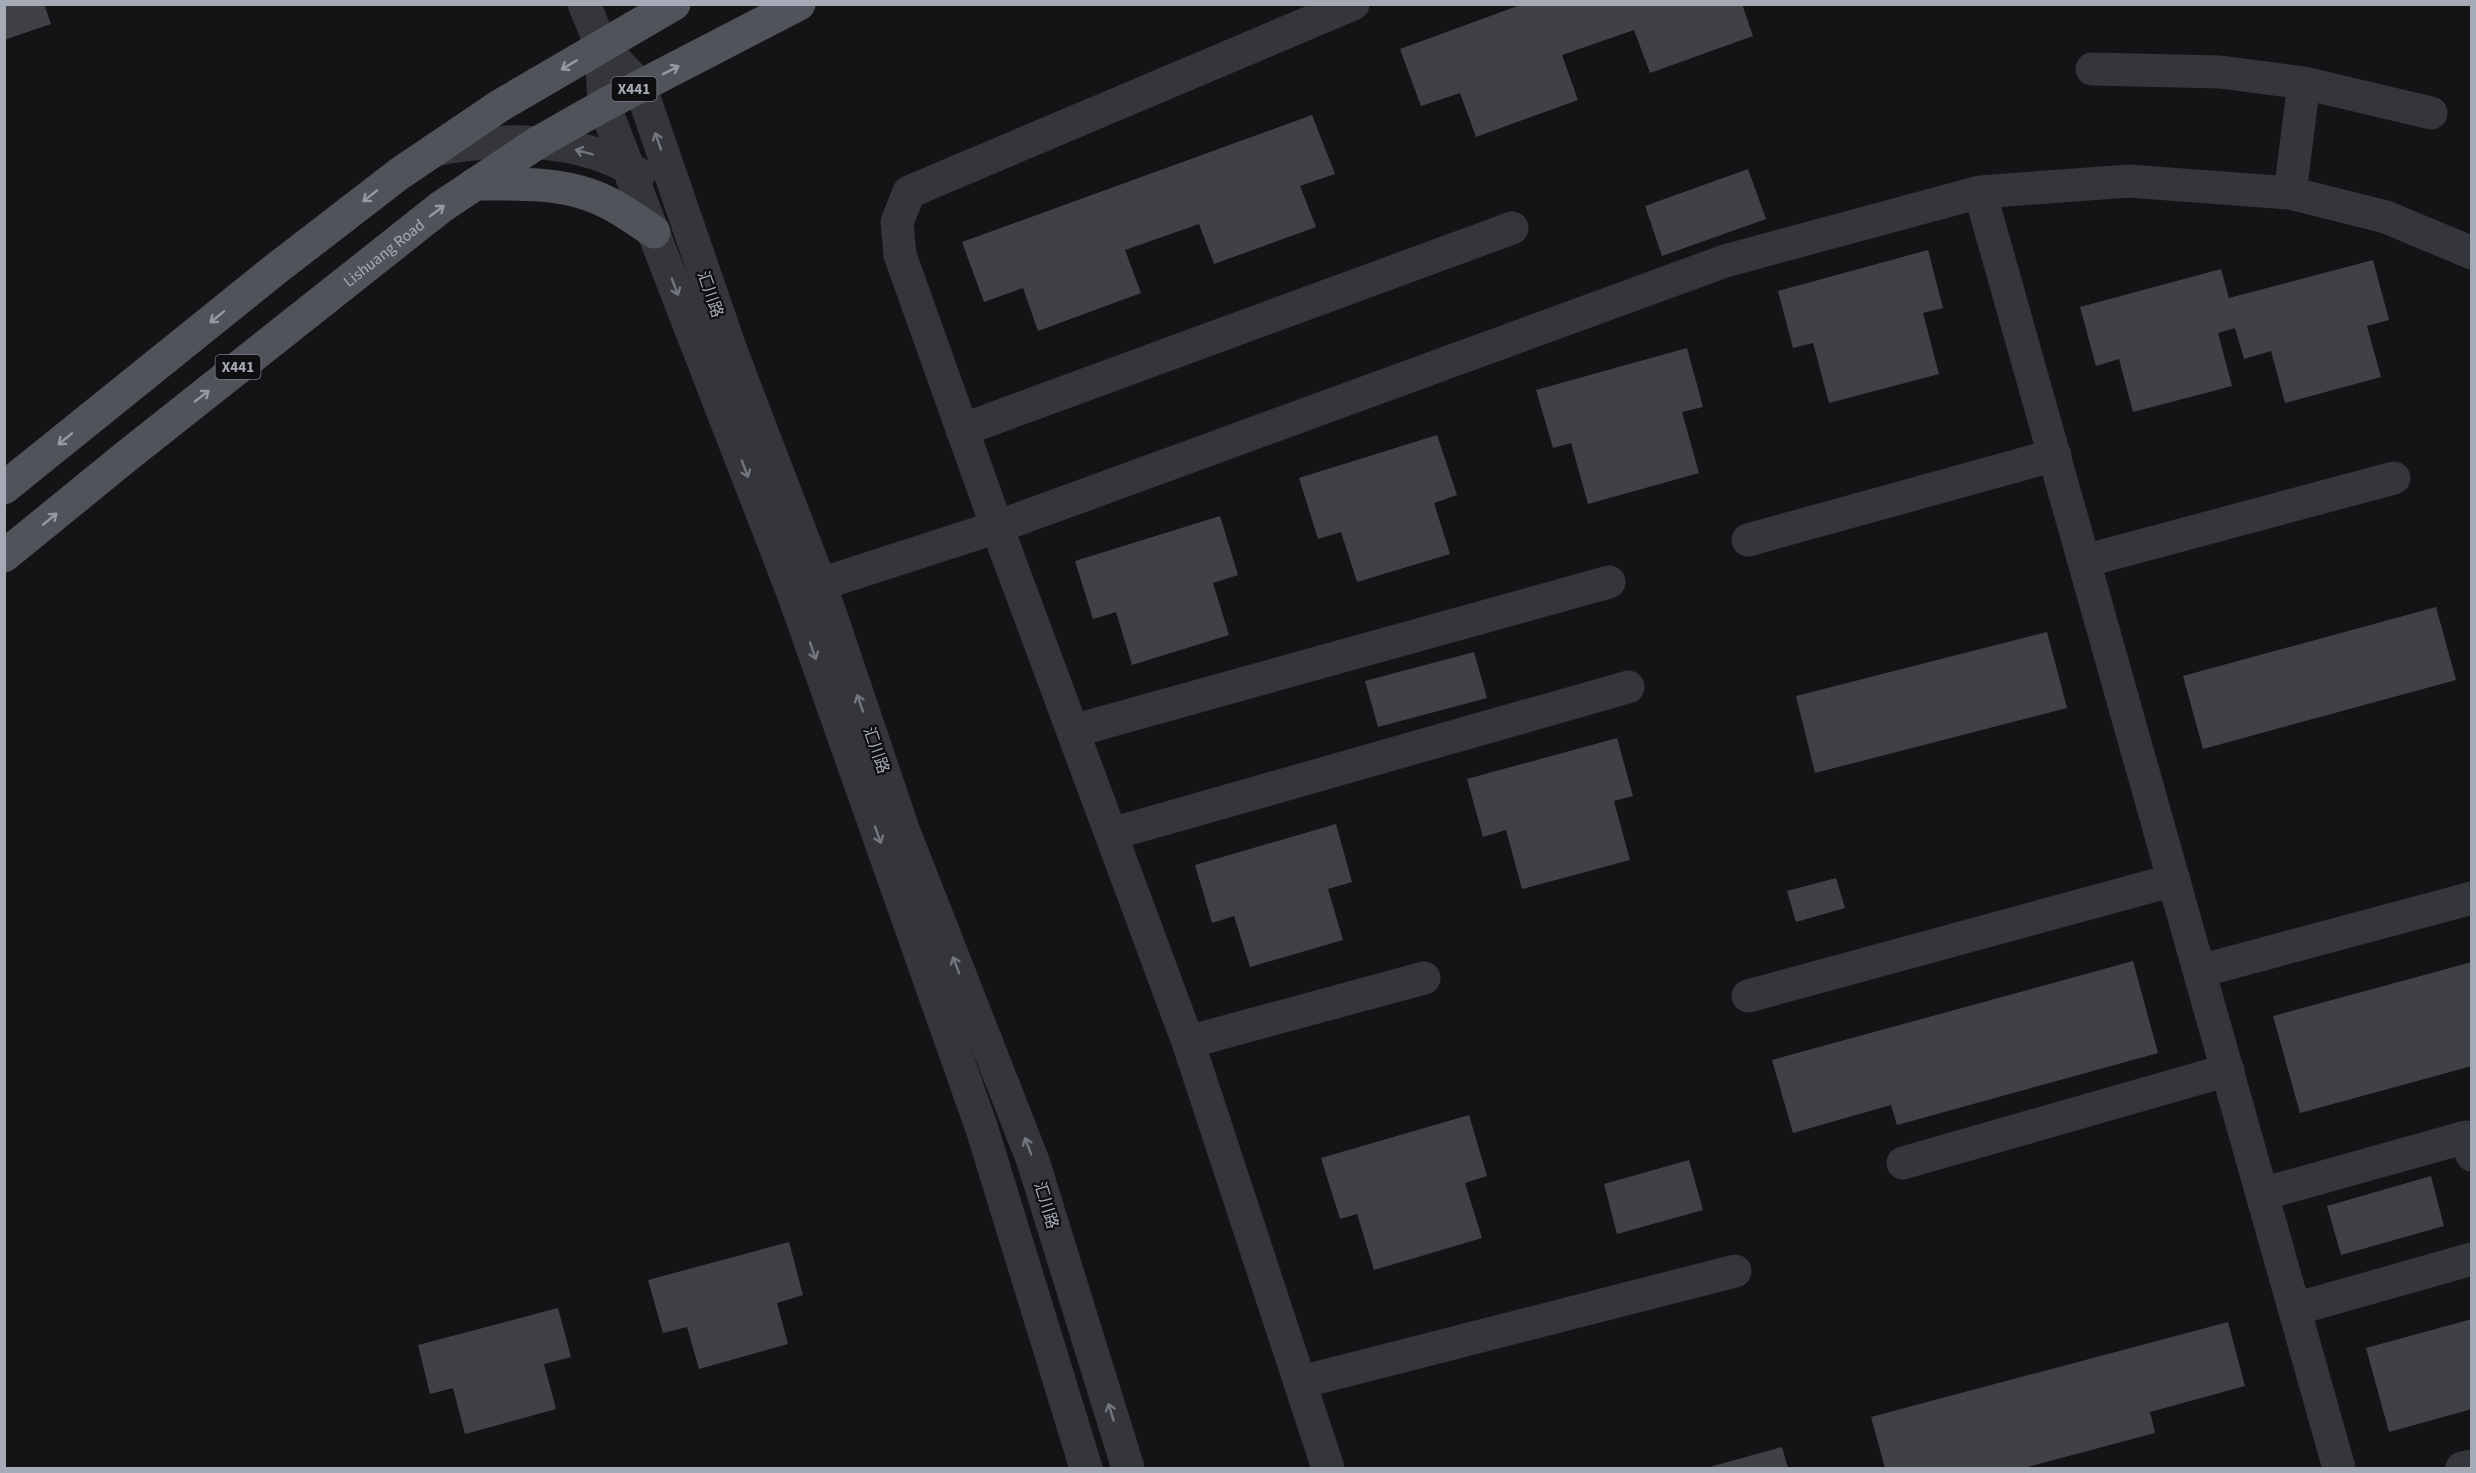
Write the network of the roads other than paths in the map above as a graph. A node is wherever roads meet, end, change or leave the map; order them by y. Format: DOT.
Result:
graph roads {
  1 [pos="584,4"];
  2 [pos="674,4"];
  3 [pos="799,4"];
  4 [pos="1353,4"];
  5 [pos="602,45"];
  6 [pos="2092,69"];
  7 [pos="2304,82"];
  8 [pos="639,86"];
  9 [pos="604,105"];
  10 [pos="2431,113"];
  11 [pos="537,143"];
  12 [pos="434,150"];
  13 [pos="628,166"];
  14 [pos="475,184"];
  15 [pos="1980,192"];
  16 [pos="2290,193"];
  17 [pos="684,216"];
  18 [pos="1512,228"];
  19 [pos="654,232"];
  20 [pos="2472,253"];
  21 [pos="962,429"];
  22 [pos="2055,455"];
  23 [pos="2394,478"];
  24 [pos="4,488"];
  25 [pos="997,527"];
  26 [pos="1748,540"];
  27 [pos="4,556"];
  28 [pos="2084,561"];
  29 [pos="1609,582"];
  30 [pos="806,588"];
  31 [pos="1628,687"];
  32 [pos="1073,730"];
  33 [pos="1112,834"];
  34 [pos="2174,880"];
  35 [pos="2472,898"];
  36 [pos="2200,971"];
  37 [pos="1424,978"];
  38 [pos="1748,996"];
  39 [pos="1188,1042"];
  40 [pos="2228,1070"];
  41 [pos="2472,1155"];
  42 [pos="1903,1163"];
  43 [pos="2262,1194"];
  44 [pos="2472,1259"];
  45 [pos="1736,1271"];
  46 [pos="2295,1309"];
  47 [pos="1301,1382"];
  48 [pos="2472,1466"];
  49 [pos="1086,1468"];
  50 [pos="1128,1468"];
  51 [pos="1328,1468"];
  52 [pos="2339,1468"];
  53 [pos="2462,1468"];
  1 -- 5 [label="street, 汇川路"];
  2 -- 5 [label="main road"];
  8 -- 3 [label="main road, Lishuang Road / X441, one-way"];
  4 -- 21 [label="street"];
  5 -- 8 [label="street, 汇川路"];
  5 -- 9 [label="street, 汇川路"];
  5 -- 12 [label="main road, one-way"];
  6 -- 7 [label="street"];
  7 -- 10 [label="street"];
  7 -- 16 [label="street"];
  8 -- 9 [label="main road, Lishuang Road / X441"];
  17 -- 8 [label="street, 汇川路, one-way"];
  9 -- 11 [label="main road, Lishuang Road / X441"];
  9 -- 13 [label="street, 汇川路"];
  11 -- 12 [label="street"];
  13 -- 11 [label="street, one-way"];
  11 -- 14 [label="main road, Lishuang Road / X441"];
  12 -- 24 [label="main road, one-way"];
  13 -- 17 [label="street"];
  13 -- 19 [label="street, 汇川路"];
  14 -- 19 [label="main road"];
  27 -- 14 [label="main road, Lishuang Road / X441, one-way"];
  15 -- 16 [label="street"];
  15 -- 22 [label="street"];
  15 -- 25 [label="street"];
  16 -- 20 [label="street"];
  17 -- 30 [label="street, 汇川路"];
  18 -- 21 [label="street"];
  19 -- 30 [label="street, 汇川路, one-way"];
  21 -- 25 [label="street"];
  22 -- 26 [label="street"];
  22 -- 28 [label="street"];
  23 -- 28 [label="street"];
  25 -- 30 [label="street"];
  25 -- 32 [label="street"];
  28 -- 34 [label="street"];
  29 -- 32 [label="street"];
  30 -- 49 [label="street, 汇川路, one-way"];
  50 -- 30 [label="street, 汇川路, one-way"];
  31 -- 33 [label="street"];
  32 -- 33 [label="street"];
  33 -- 39 [label="street"];
  34 -- 36 [label="street"];
  34 -- 38 [label="street"];
  35 -- 36 [label="street"];
  36 -- 40 [label="street"];
  37 -- 39 [label="street"];
  39 -- 47 [label="street"];
  40 -- 42 [label="street"];
  40 -- 43 [label="street"];
  41 -- 43 [label="street"];
  43 -- 46 [label="street"];
  44 -- 46 [label="street"];
  45 -- 47 [label="street"];
  46 -- 52 [label="street"];
  47 -- 51 [label="street"];
  48 -- 53 [label="street"];
}
